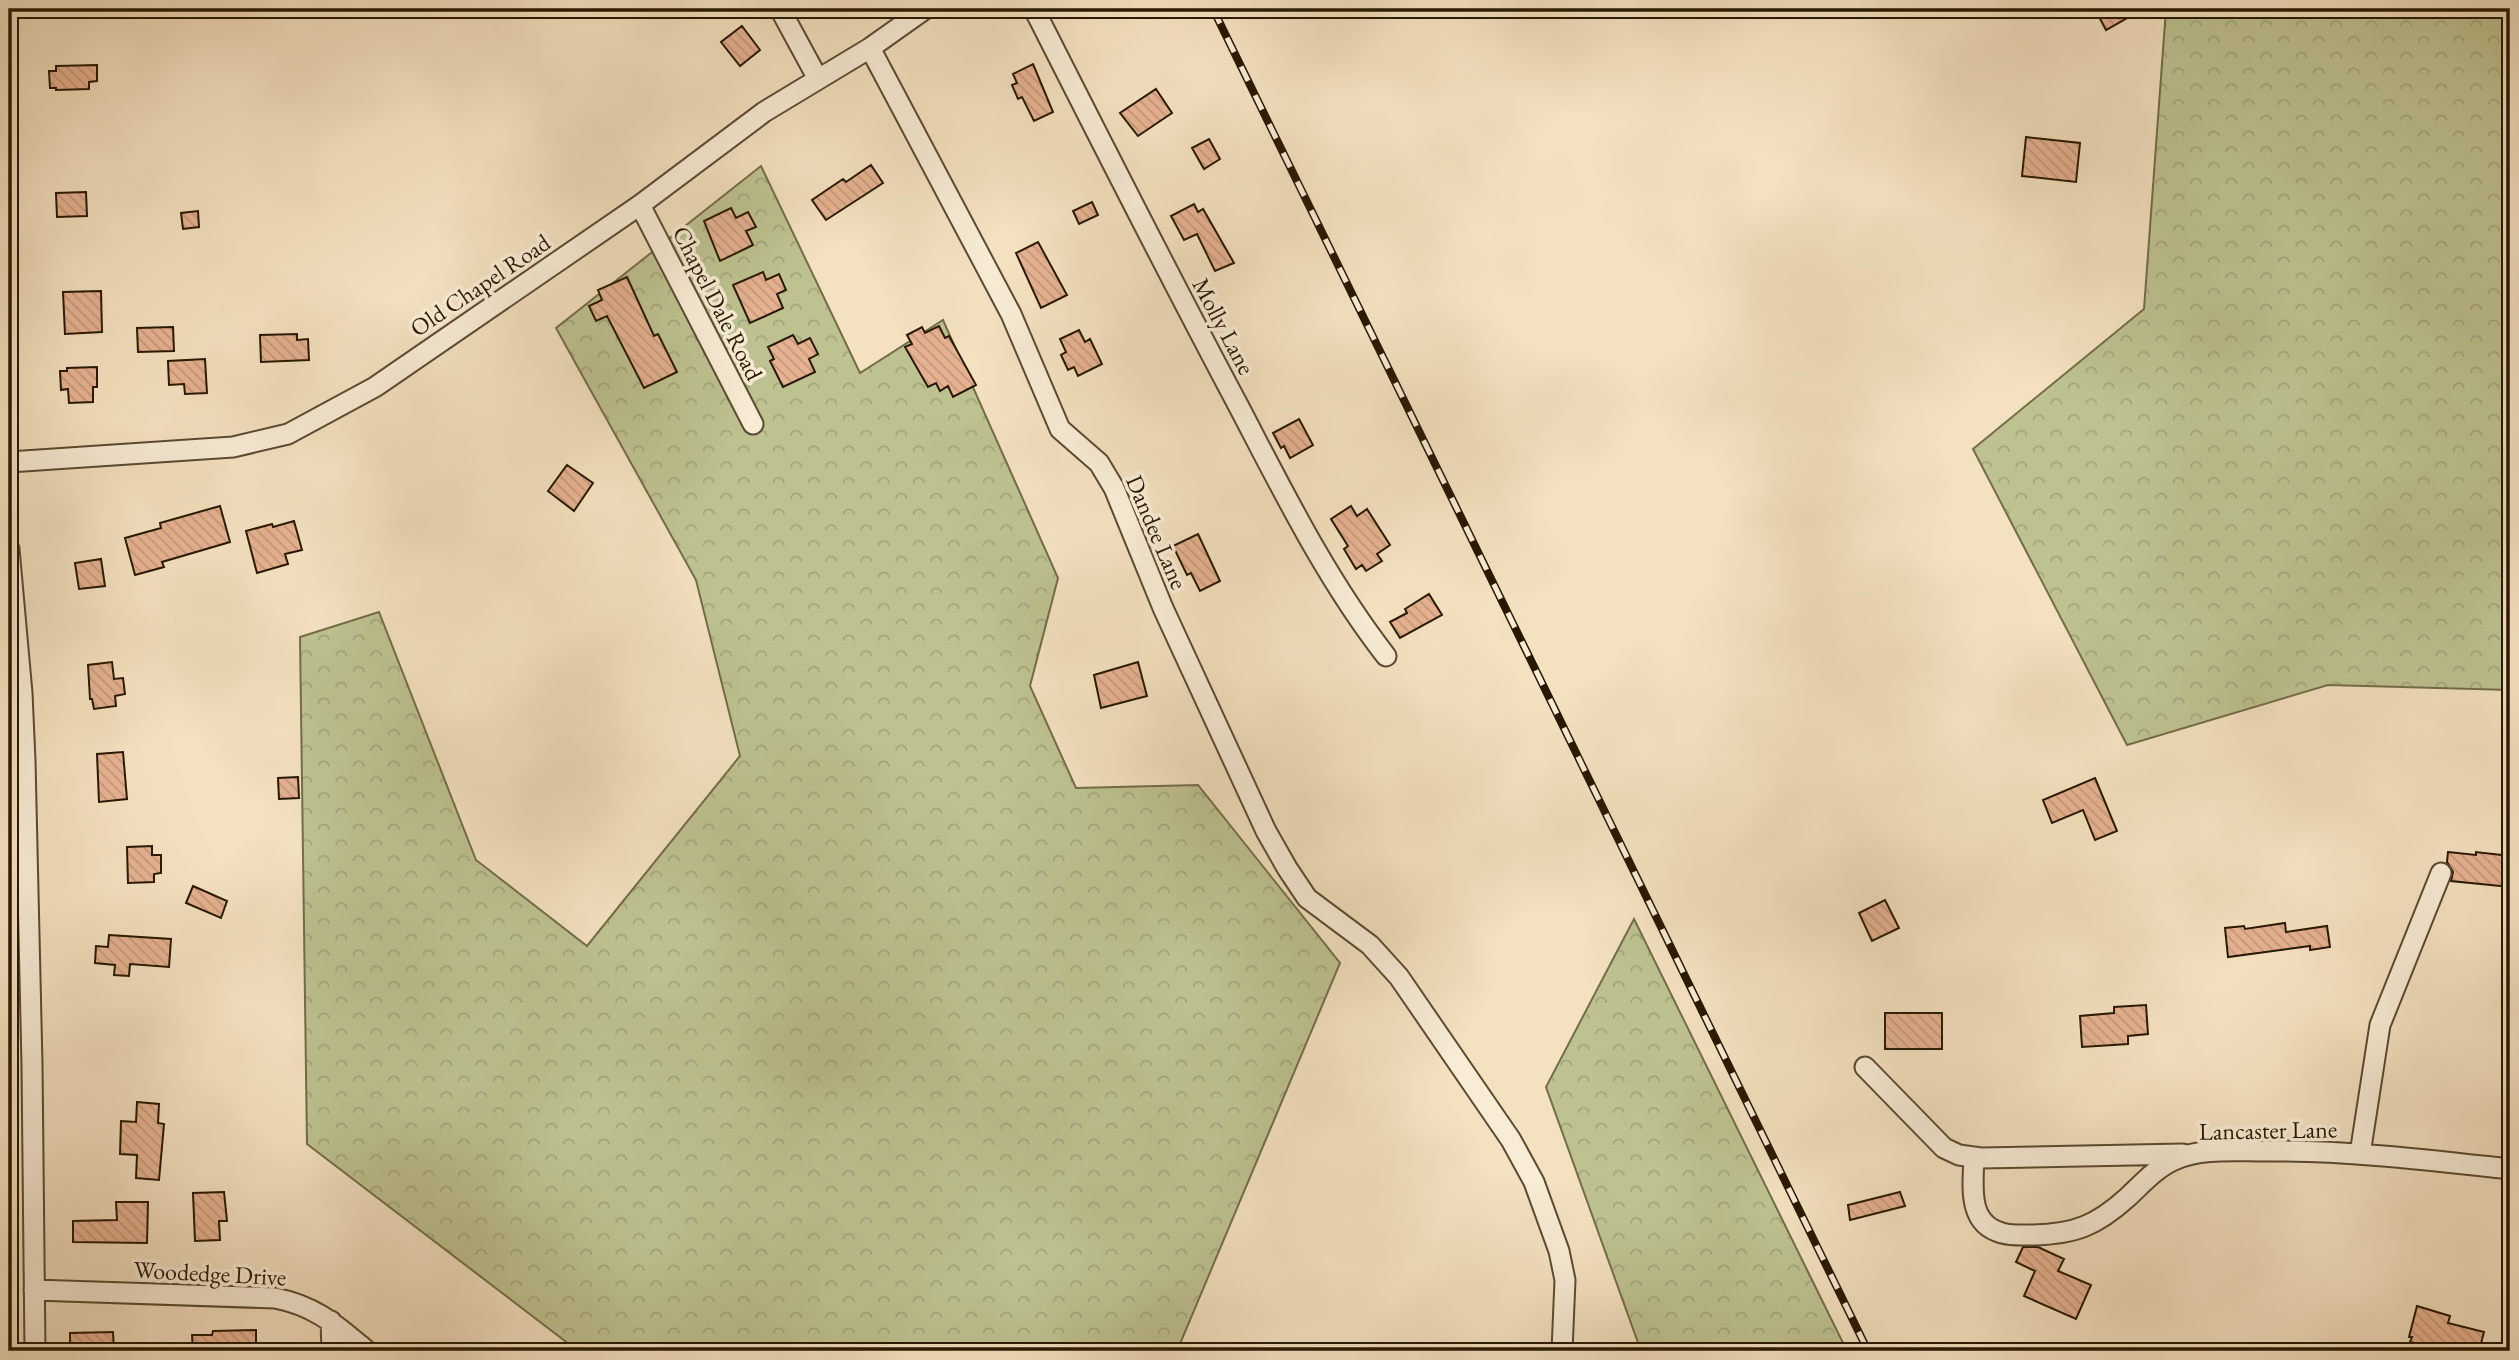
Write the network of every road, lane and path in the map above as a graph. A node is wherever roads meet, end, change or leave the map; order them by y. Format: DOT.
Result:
graph roads {
  1 [pos="780,9"];
  2 [pos="925,9"];
  3 [pos="1034,9"];
  4 [pos="870,48"];
  5 [pos="818,79"];
  6 [pos="640,205"];
  7 [pos="753,424"];
  8 [pos="9,462"];
  9 [pos="9,549"];
  10 [pos="1386,656"];
  11 [pos="17,780"];
  12 [pos="2441,873"];
  13 [pos="1865,1067"];
  14 [pos="2191,1154"];
  15 [pos="2360,1154"];
  16 [pos="1974,1157"];
  17 [pos="2510,1169"];
  18 [pos="34,1290"];
  19 [pos="331,1321"];
  20 [pos="35,1351"];
  21 [pos="332,1351"];
  22 [pos="367,1351"];
  23 [pos="1562,1351"];
  1 -- 5 [label="street"];
  2 -- 4 [label="street, Old Chapel Road"];
  3 -- 10 [label="street, Molly Lane"];
  4 -- 5 [label="street, Old Chapel Road"];
  4 -- 23 [label="street, Dandee Lane"];
  5 -- 6 [label="street, Old Chapel Road"];
  6 -- 7 [label="street, Chapel Dale Road"];
  6 -- 8 [label="street, Old Chapel Road"];
  9 -- 11 [label="street"];
  11 -- 18 [label="street"];
  12 -- 15 [label="street"];
  13 -- 16 [label="street"];
  14 -- 15 [label="street, Lancaster Lane"];
  14 -- 16 [label="street"];
  14 -- 16 [label="street, Lancaster Lane"];
  15 -- 17 [label="street, Lancaster Lane"];
  18 -- 19 [label="street, Woodedge Drive"];
  18 -- 20 [label="street"];
  19 -- 21 [label="street"];
  19 -- 22 [label="street, Woodedge Drive"];
}
